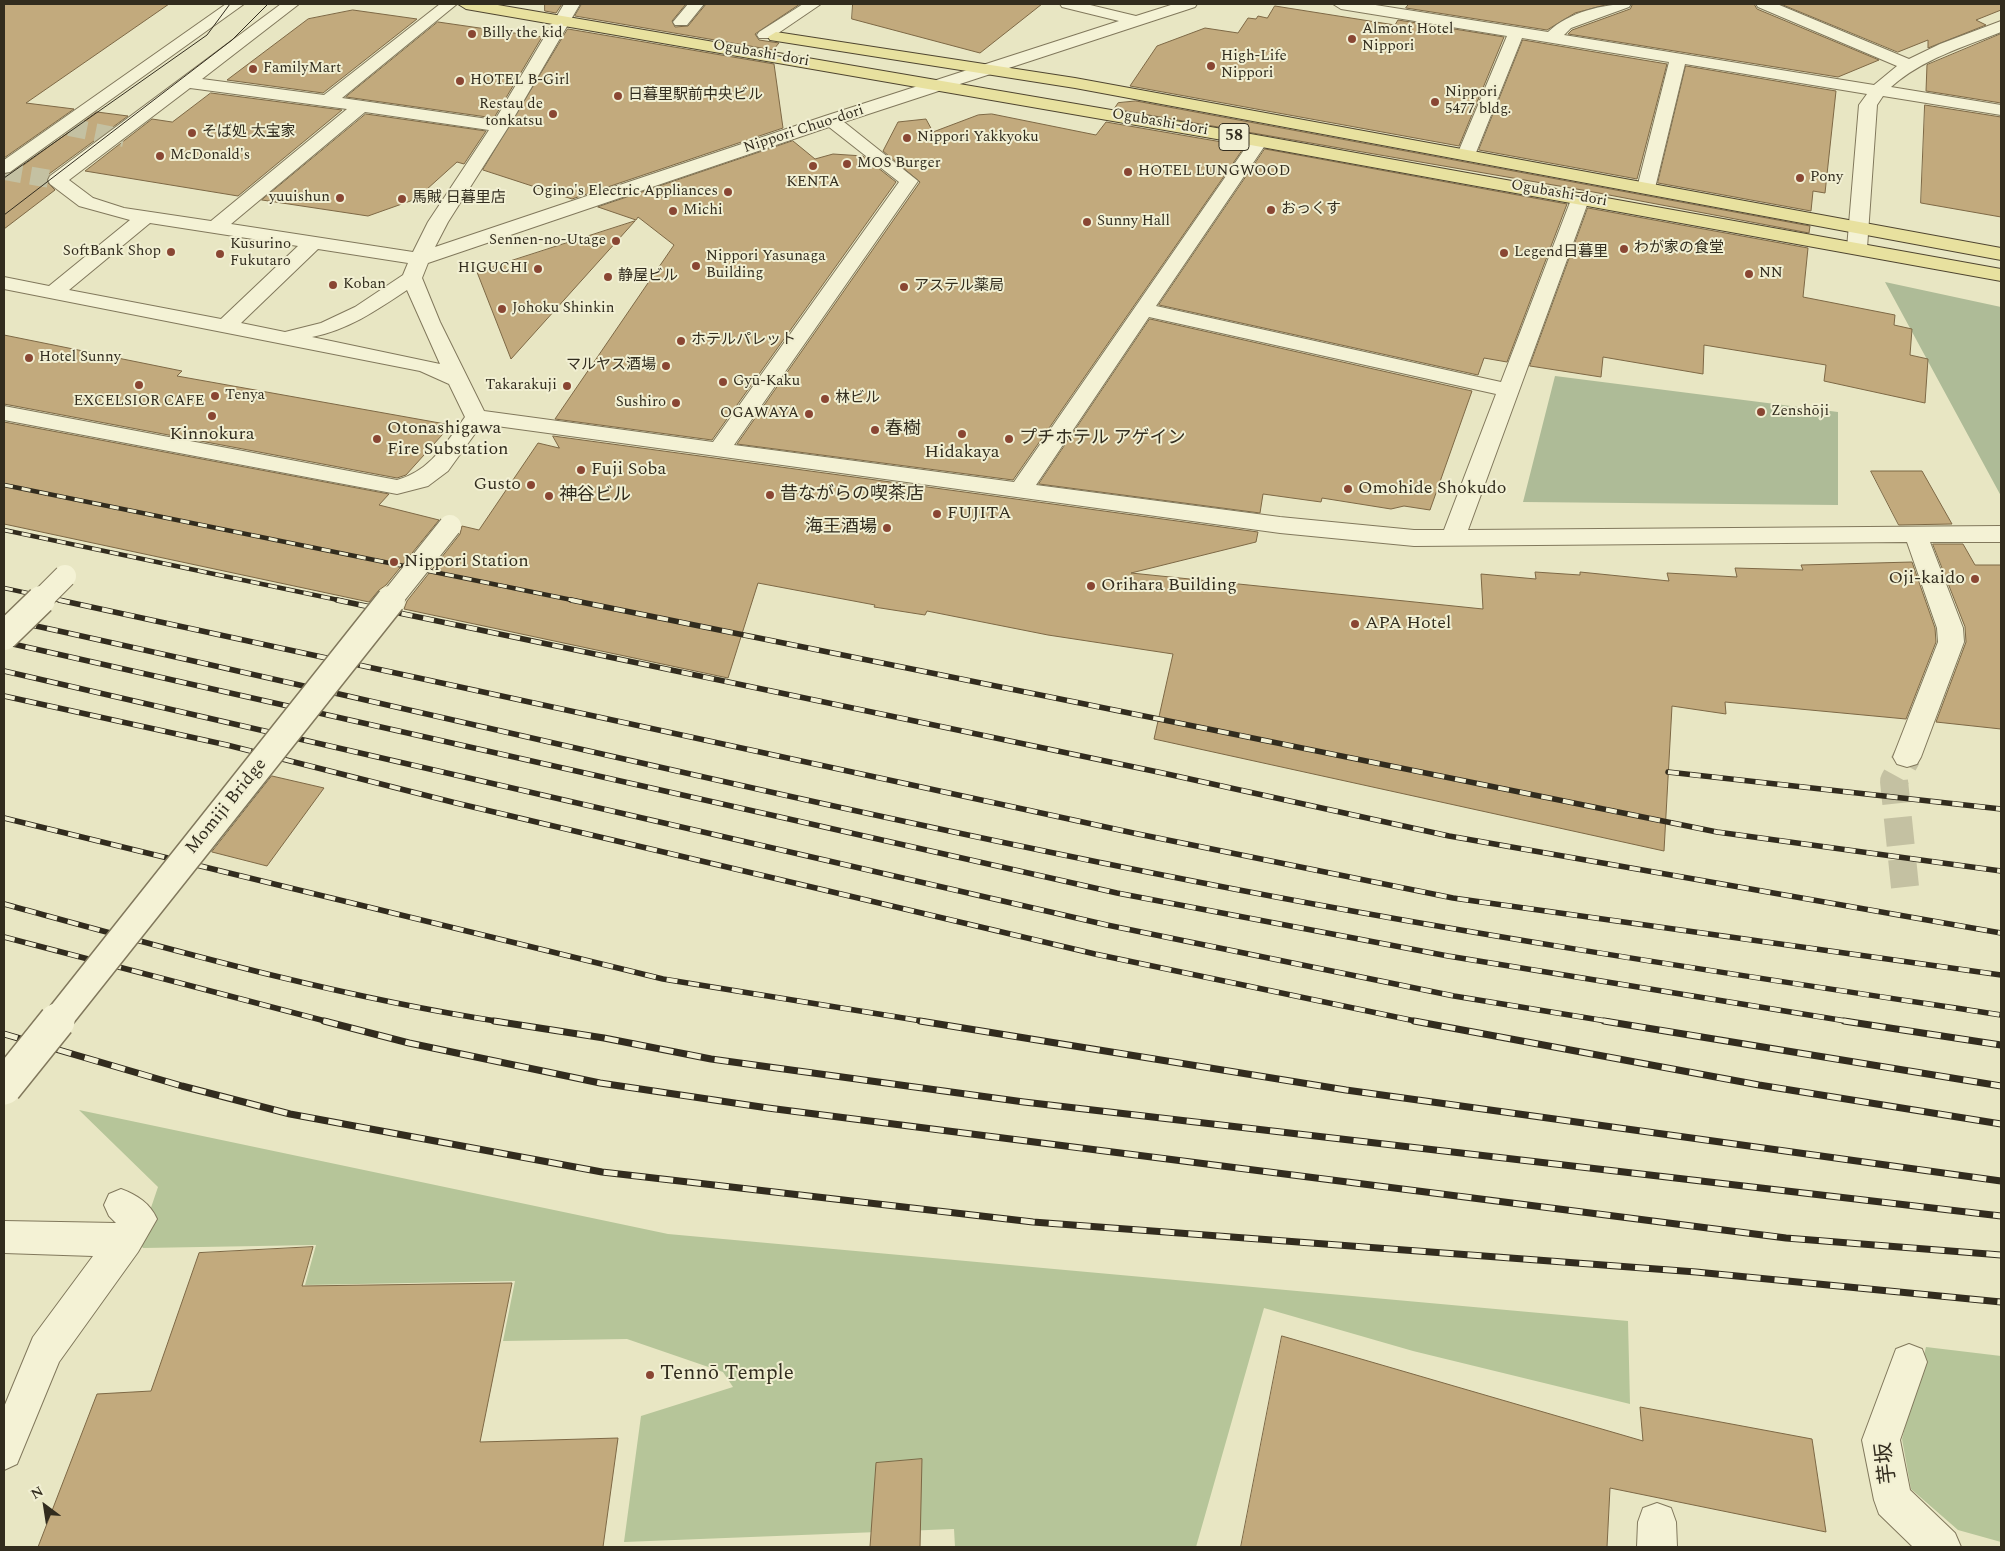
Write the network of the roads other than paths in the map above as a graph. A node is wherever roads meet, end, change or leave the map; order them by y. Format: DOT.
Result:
graph roads {
  1 [pos="236,4"];
  2 [pos="291,4"];
  3 [pos="449,4"];
  4 [pos="466,4"];
  5 [pos="696,4"];
  6 [pos="813,4"];
  7 [pos="1068,4"];
  8 [pos="1189,4"];
  9 [pos="1341,4"];
  10 [pos="1623,4"];
  11 [pos="1764,4"];
  12 [pos="569,8"];
  13 [pos="590,8"];
  14 [pos="663,19"];
  15 [pos="1137,21"];
  16 [pos="681,22"];
  17 [pos="700,25"];
  18 [pos="2001,26"];
  19 [pos="1517,31"];
  20 [pos="746,32"];
  21 [pos="765,35"];
  22 [pos="1554,36"];
  23 [pos="1678,57"];
  24 [pos="1908,65"];
  25 [pos="986,70"];
  26 [pos="188,83"];
  27 [pos="943,84"];
  28 [pos="1877,90"];
  29 [pos="328,101"];
  30 [pos="362,106"];
  31 [pos="2001,110"];
  32 [pos="831,120"];
  33 [pos="500,126"];
  34 [pos="1259,141"];
  35 [pos="1466,156"];
  36 [pos="4,168"];
  37 [pos="1646,188"];
  38 [pos="1581,197"];
  39 [pos="147,216"];
  40 [pos="216,227"];
  41 [pos="1859,228"];
  42 [pos="313,243"];
  43 [pos="1857,248"];
  44 [pos="2001,254"];
  45 [pos="416,269"];
  46 [pos="2001,275"];
  47 [pos="4,283"];
  48 [pos="54,292"];
  49 [pos="1145,310"];
  50 [pos="227,325"];
  51 [pos="281,336"];
  52 [pos="458,380"];
  53 [pos="1509,390"];
  54 [pos="4,413"];
  55 [pos="476,417"];
  56 [pos="719,450"];
  57 [pos="1020,490"];
  58 [pos="450,526"];
  59 [pos="1915,533"];
  60 [pos="2001,534"];
  61 [pos="1454,538"];
  62 [pos="65,576"];
  63 [pos="4,636"];
  64 [pos="1907,757"];
  65 [pos="4,1087"];
  66 [pos="121,1205"];
  67 [pos="4,1237"];
  68 [pos="126,1240"];
  69 [pos="1909,1362"];
  70 [pos="4,1451"];
  71 [pos="1941,1547"];
  1 -- 36 [label="street"];
  2 -- 26 [label="street"];
  3 -- 29 [label="street"];
  4 -- 12 [label="main road, Ogubashi-dori / 58"];
  5 -- 16 [label="street"];
  6 -- 21 [label="street"];
  7 -- 15 [label="street"];
  8 -- 15 [label="street, Nippori Chuo-dori"];
  9 -- 19 [label="street"];
  10 -- 22 [label="street"];
  11 -- 24 [label="street"];
  12 -- 13 [label="main road, Ogubashi-dori / 58"];
  12 -- 27 [label="main road, Ogubashi-dori / 58"];
  12 -- 33 [label="street"];
  14 -- 16 [label="main road, Ogubashi-dori"];
  15 -- 25 [label="street, Nippori Chuo-dori"];
  16 -- 17 [label="main road, Ogubashi-dori"];
  18 -- 24 [label="street"];
  19 -- 22 [label="street"];
  19 -- 35 [label="street"];
  20 -- 21 [label="main road, Ogubashi-dori / 58"];
  21 -- 25 [label="main road, Ogubashi-dori / 58"];
  22 -- 23 [label="street"];
  23 -- 28 [label="street"];
  23 -- 37 [label="street"];
  24 -- 28 [label="street"];
  25 -- 27 [label="street, Nippori Chuo-dori"];
  25 -- 35 [label="main road, Ogubashi-dori / 58"];
  26 -- 29 [label="street"];
  26 -- 39 [label="street"];
  27 -- 32 [label="street, Nippori Chuo-dori"];
  27 -- 34 [label="main road, Ogubashi-dori / 58"];
  28 -- 31 [label="street"];
  28 -- 41 [label="street"];
  29 -- 30 [label="street"];
  30 -- 33 [label="street"];
  30 -- 40 [label="street"];
  32 -- 45 [label="street, Nippori Chuo-dori"];
  32 -- 56 [label="street"];
  33 -- 45 [label="street"];
  34 -- 38 [label="main road, Ogubashi-dori / 58"];
  34 -- 49 [label="street"];
  35 -- 37 [label="main road, Ogubashi-dori / 58"];
  37 -- 41 [label="main road, Ogubashi-dori / 58"];
  38 -- 43 [label="main road, Ogubashi-dori / 58"];
  38 -- 53 [label="street"];
  39 -- 40 [label="street"];
  39 -- 48 [label="street"];
  40 -- 42 [label="street"];
  41 -- 43 [label="street"];
  41 -- 44 [label="main road, Ogubashi-dori / 58"];
  42 -- 45 [label="street"];
  42 -- 50 [label="street"];
  43 -- 46 [label="main road, Ogubashi-dori / 58"];
  45 -- 51 [label="street"];
  45 -- 52 [label="street"];
  47 -- 48 [label="street"];
  48 -- 50 [label="street"];
  49 -- 53 [label="street"];
  49 -- 57 [label="street"];
  50 -- 51 [label="street"];
  51 -- 52 [label="street"];
  52 -- 55 [label="street"];
  53 -- 61 [label="street"];
  54 -- 55 [label="street"];
  55 -- 56 [label="street"];
  56 -- 57 [label="street"];
  57 -- 61 [label="street"];
  58 -- 65 [label="street, Momiji Bridge, bridge"];
  59 -- 60 [label="street"];
  59 -- 61 [label="street"];
  59 -- 64 [label="street"];
  62 -- 63 [label="street, bridge"];
  66 -- 68 [label="street"];
  67 -- 68 [label="street"];
  68 -- 70 [label="street"];
  69 -- 71 [label="street, 芋坂"];
}
